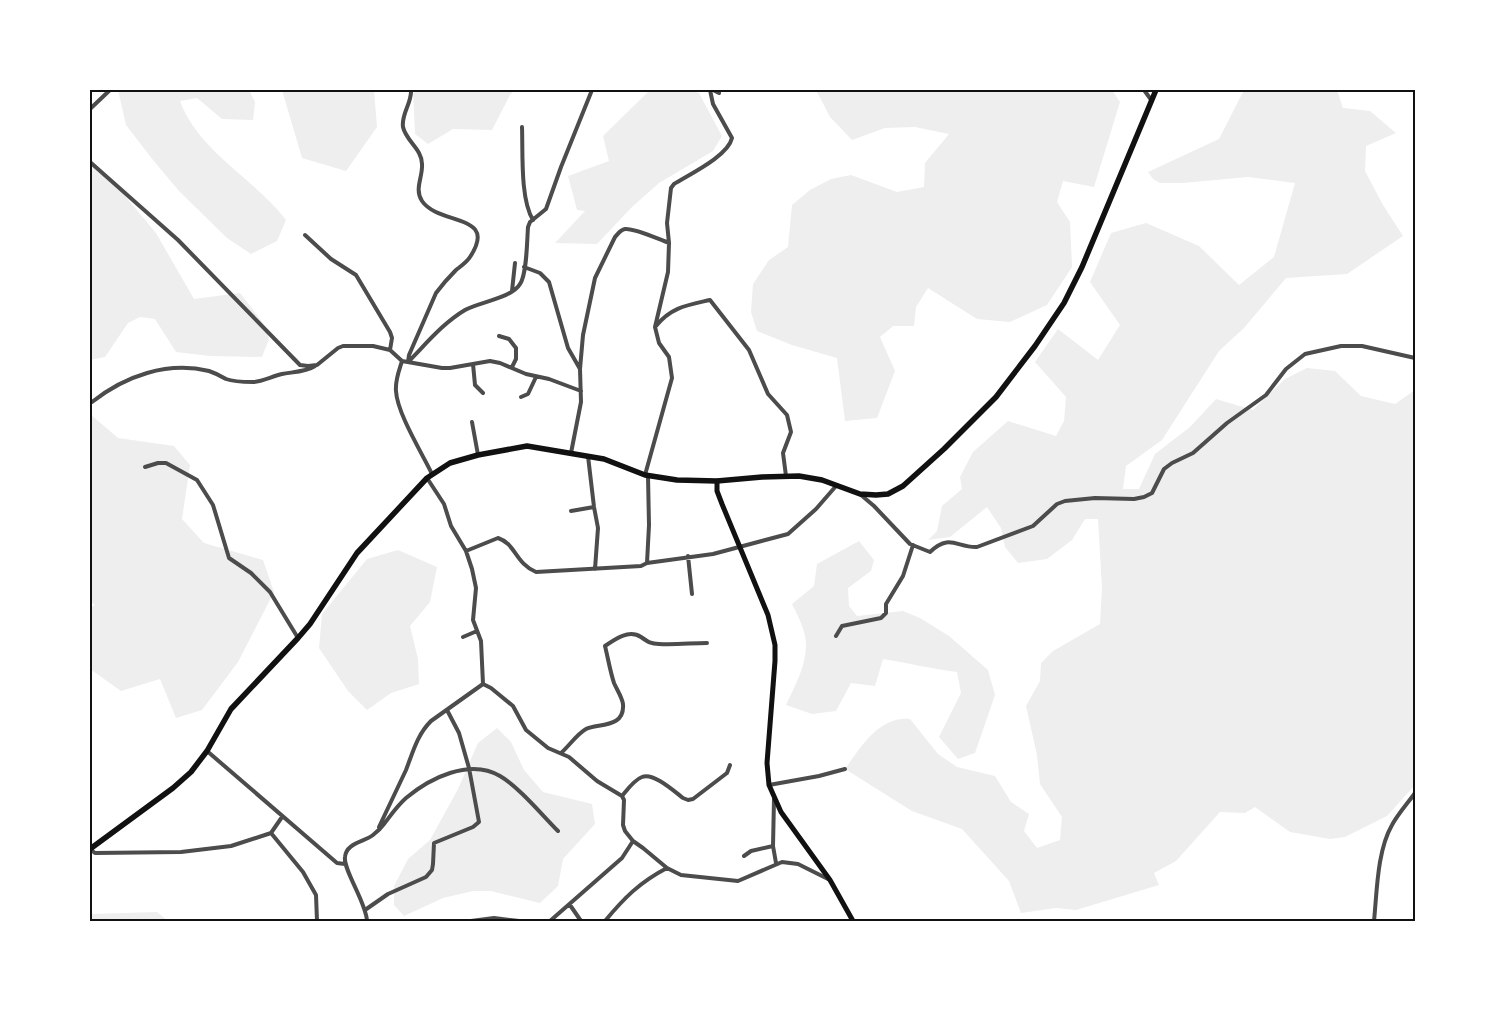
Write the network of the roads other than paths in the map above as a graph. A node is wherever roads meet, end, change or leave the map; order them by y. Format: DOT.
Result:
graph roads {
  1 [pos="110,90"];
  2 [pos="411,90"];
  3 [pos="592,90"];
  4 [pos="711,90"];
  5 [pos="1144,90"];
  6 [pos="1156,90"];
  7 [pos="719,93"];
  8 [pos="1152,101"];
  9 [pos="90,109"];
  10 [pos="522,127"];
  11 [pos="90,162"];
  12 [pos="534,220"];
  13 [pos="305,235"];
  14 [pos="668,243"];
  15 [pos="515,263"];
  16 [pos="524,267"];
  17 [pos="512,291"];
  18 [pos="655,327"];
  19 [pos="499,336"];
  20 [pos="390,350"];
  21 [pos="1415,358"];
  22 [pos="402,360"];
  23 [pos="408,362"];
  24 [pos="473,364"];
  25 [pos="317,365"];
  26 [pos="512,367"];
  27 [pos="580,369"];
  28 [pos="536,377"];
  29 [pos="581,391"];
  30 [pos="483,393"];
  31 [pos="521,397"];
  32 [pos="92,402"];
  33 [pos="472,422"];
  34 [pos="571,453"];
  35 [pos="478,455"];
  36 [pos="588,456"];
  37 [pos="145,467"];
  38 [pos="432,474"];
  39 [pos="646,475"];
  40 [pos="786,476"];
  41 [pos="427,478"];
  42 [pos="717,481"];
  43 [pos="836,486"];
  44 [pos="860,494"];
  45 [pos="594,507"];
  46 [pos="571,511"];
  47 [pos="913,545"];
  48 [pos="740,548"];
  49 [pos="466,551"];
  50 [pos="688,556"];
  51 [pos="647,563"];
  52 [pos="595,569"];
  53 [pos="692,594"];
  54 [pos="477,631"];
  55 [pos="836,636"];
  56 [pos="463,637"];
  57 [pos="298,638"];
  58 [pos="707,643"];
  59 [pos="483,684"];
  60 [pos="447,710"];
  61 [pos="207,751"];
  62 [pos="561,753"];
  63 [pos="730,765"];
  64 [pos="469,768"];
  65 [pos="845,769"];
  66 [pos="769,785"];
  67 [pos="1415,794"];
  68 [pos="622,796"];
  69 [pos="774,799"];
  70 [pos="282,817"];
  71 [pos="378,830"];
  72 [pos="558,831"];
  73 [pos="271,833"];
  74 [pos="633,841"];
  75 [pos="773,846"];
  76 [pos="90,849"];
  77 [pos="744,856"];
  78 [pos="776,863"];
  79 [pos="345,864"];
  80 [pos="667,868"];
  81 [pos="830,880"];
  82 [pos="570,905"];
  83 [pos="365,910"];
  84 [pos="514,920"];
  85 [pos="317,921"];
  86 [pos="367,921"];
  87 [pos="471,921"];
  88 [pos="519,921"];
  89 [pos="550,921"];
  90 [pos="580,921"];
  91 [pos="605,921"];
  92 [pos="853,921"];
  93 [pos="1374,921"];
  1 -- 9 [label="street"];
  2 -- 23 [label="street"];
  3 -- 12 [label="street"];
  4 -- 7 [label="street"];
  4 -- 14 [label="street"];
  5 -- 8 [label="street"];
  6 -- 8 [label="main road"];
  8 -- 44 [label="main road"];
  10 -- 12 [label="street"];
  11 -- 25 [label="street"];
  12 -- 16 [label="street"];
  13 -- 20 [label="street"];
  14 -- 18 [label="street"];
  14 -- 27 [label="street"];
  15 -- 17 [label="street"];
  16 -- 17 [label="street"];
  16 -- 27 [label="street"];
  17 -- 23 [label="street"];
  18 -- 39 [label="street"];
  18 -- 40 [label="street"];
  19 -- 26 [label="street"];
  20 -- 22 [label="street"];
  20 -- 25 [label="street"];
  21 -- 47 [label="street"];
  22 -- 23 [label="street"];
  22 -- 38 [label="street"];
  23 -- 24 [label="street"];
  24 -- 26 [label="street"];
  24 -- 30 [label="street"];
  25 -- 32 [label="street"];
  26 -- 28 [label="street"];
  27 -- 29 [label="street"];
  28 -- 29 [label="street"];
  28 -- 31 [label="street"];
  29 -- 34 [label="street"];
  33 -- 35 [label="street"];
  34 -- 35 [label="main road"];
  34 -- 36 [label="main road"];
  35 -- 38 [label="main road"];
  36 -- 39 [label="main road"];
  36 -- 45 [label="street"];
  37 -- 57 [label="street"];
  38 -- 41 [label="main road"];
  39 -- 42 [label="main road"];
  39 -- 51 [label="street"];
  40 -- 42 [label="main road"];
  40 -- 43 [label="main road"];
  41 -- 49 [label="street"];
  41 -- 57 [label="main road"];
  42 -- 48 [label="main road"];
  43 -- 44 [label="main road"];
  43 -- 48 [label="street"];
  44 -- 47 [label="street"];
  45 -- 46 [label="street"];
  45 -- 52 [label="street"];
  47 -- 55 [label="street"];
  48 -- 50 [label="street"];
  48 -- 66 [label="main road"];
  49 -- 52 [label="street"];
  49 -- 54 [label="street"];
  50 -- 51 [label="street"];
  50 -- 53 [label="street"];
  51 -- 52 [label="street"];
  54 -- 56 [label="street"];
  54 -- 59 [label="street"];
  57 -- 61 [label="main road"];
  58 -- 62 [label="street"];
  59 -- 60 [label="street"];
  59 -- 62 [label="street"];
  60 -- 64 [label="street"];
  60 -- 71 [label="street"];
  61 -- 70 [label="street"];
  61 -- 76 [label="main road"];
  62 -- 68 [label="street"];
  63 -- 68 [label="street"];
  64 -- 71 [label="street"];
  64 -- 72 [label="street"];
  64 -- 83 [label="street"];
  65 -- 66 [label="street"];
  66 -- 69 [label="main road"];
  67 -- 93 [label="street"];
  68 -- 74 [label="street"];
  69 -- 75 [label="street"];
  69 -- 81 [label="main road"];
  70 -- 73 [label="street"];
  70 -- 79 [label="street"];
  71 -- 79 [label="street"];
  73 -- 76 [label="street"];
  73 -- 85 [label="street"];
  74 -- 80 [label="street"];
  74 -- 82 [label="street"];
  75 -- 77 [label="street"];
  75 -- 78 [label="street"];
  78 -- 80 [label="street"];
  78 -- 81 [label="street"];
  79 -- 83 [label="street"];
  80 -- 91 [label="street"];
  81 -- 92 [label="main road"];
  82 -- 89 [label="street"];
  82 -- 90 [label="street"];
  83 -- 86 [label="street"];
  84 -- 87 [label="street"];
  84 -- 88 [label="street"];
}
